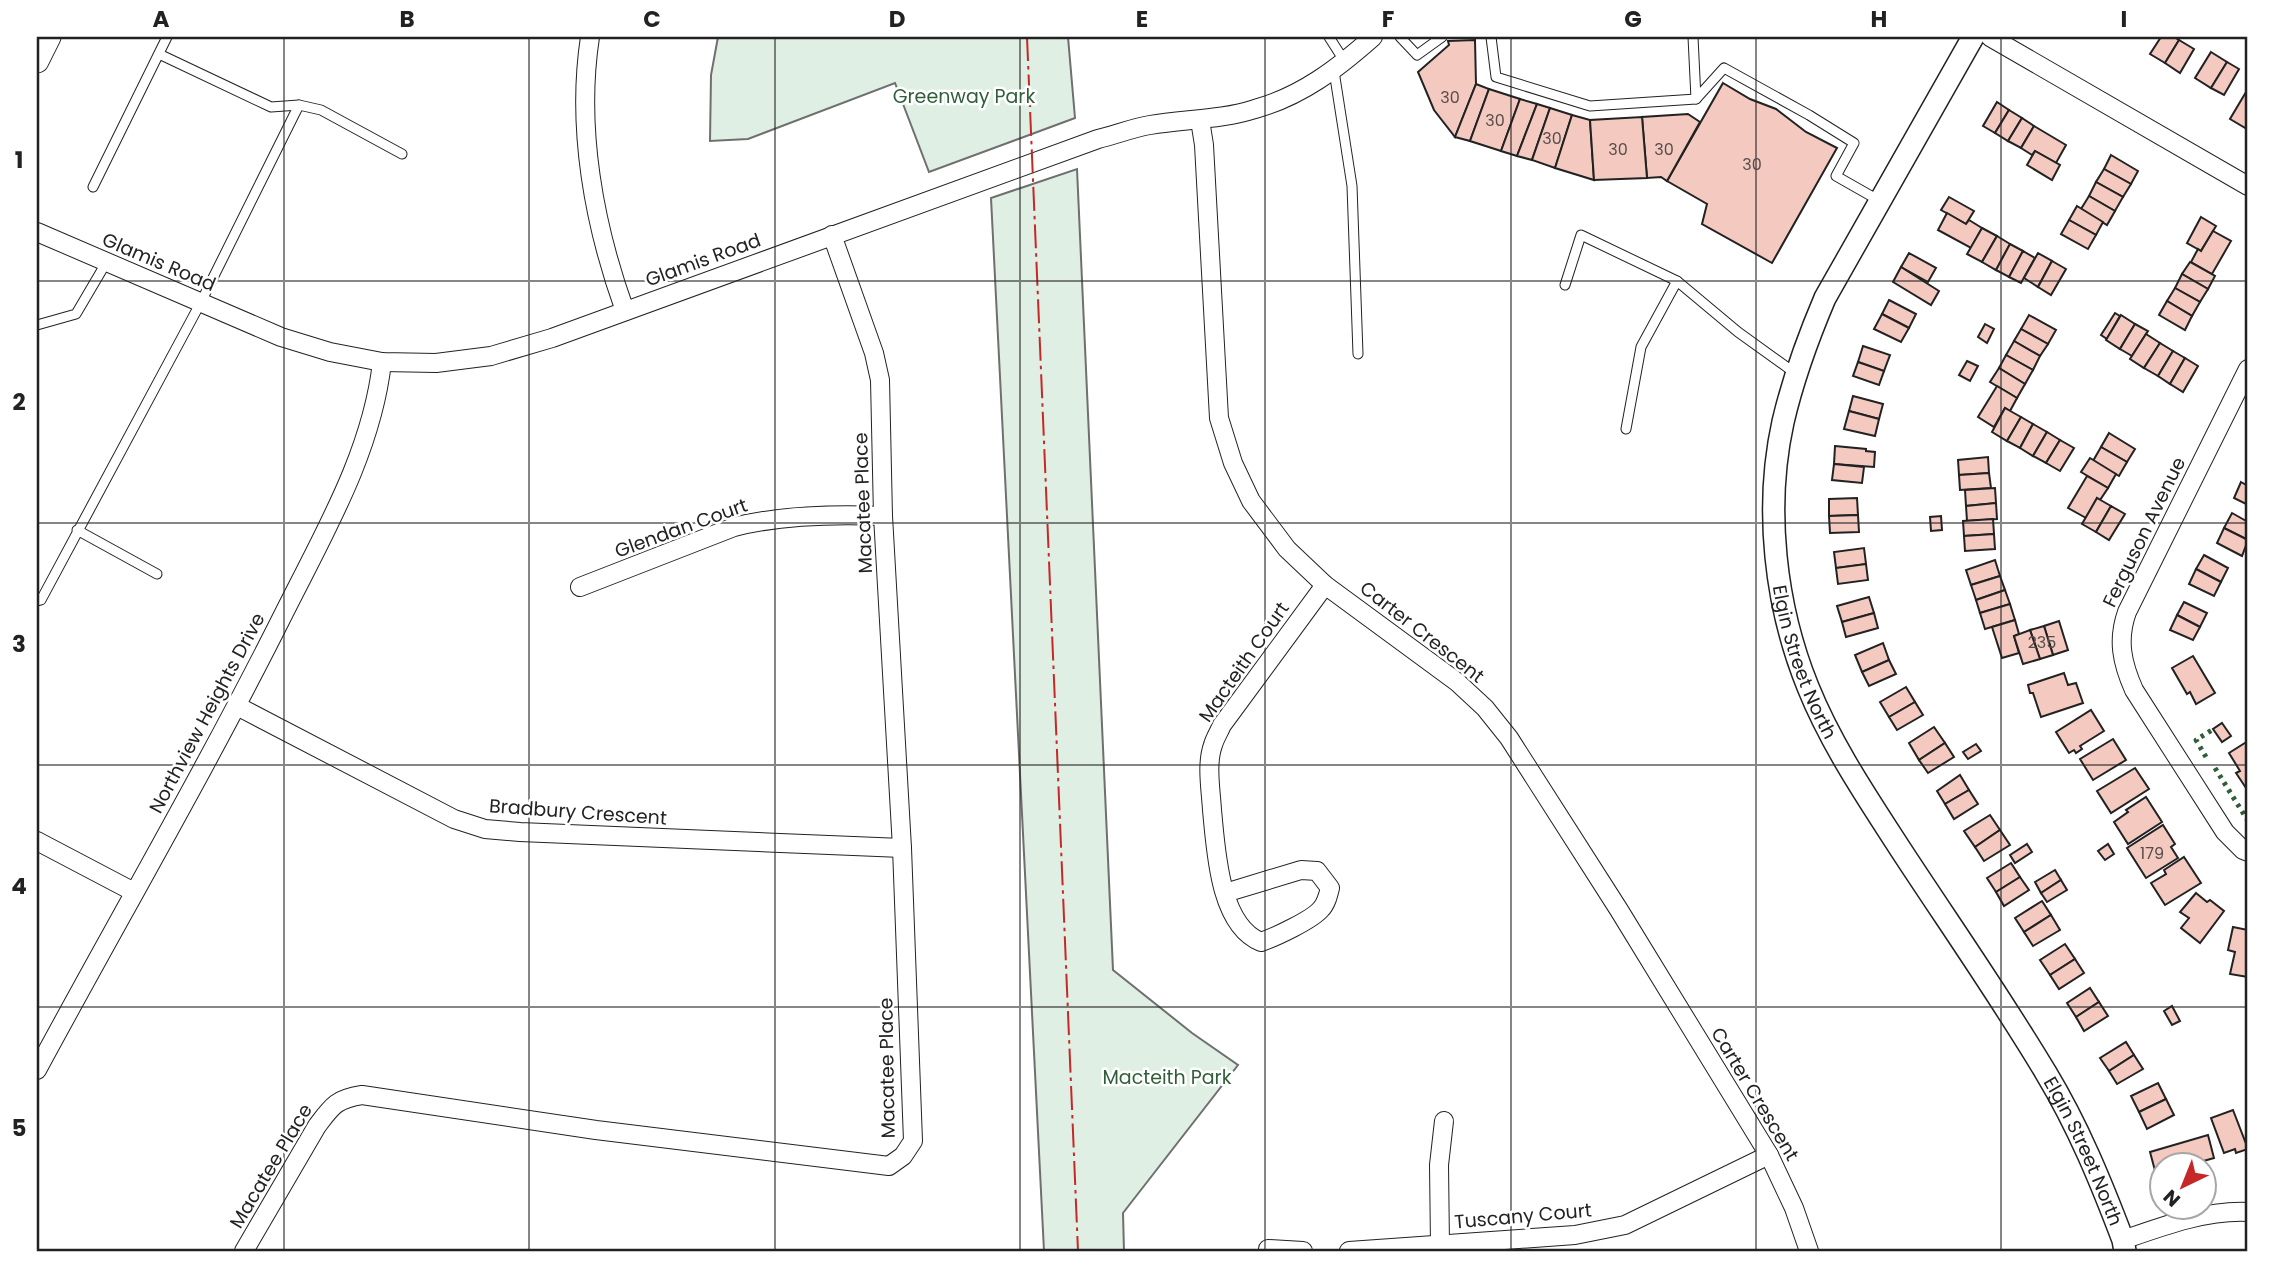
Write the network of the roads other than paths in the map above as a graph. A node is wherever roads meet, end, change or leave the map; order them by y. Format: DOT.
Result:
graph roads {
  1 [pos="49,37"];
  2 [pos="167,37"];
  3 [pos="590,37"];
  4 [pos="1329,37"];
  5 [pos="1373,37"];
  6 [pos="1400,37"];
  7 [pos="1442,37"];
  8 [pos="1490,37"];
  9 [pos="1693,37"];
  10 [pos="1973,37"];
  11 [pos="1990,37"];
  12 [pos="159,54"];
  13 [pos="37,61"];
  14 [pos="1340,66"];
  15 [pos="1696,99"];
  16 [pos="299,106"];
  17 [pos="1200,120"];
  18 [pos="402,154"];
  19 [pos="2248,186"];
  20 [pos="93,187"];
  21 [pos="1880,201"];
  22 [pos="37,232"];
  23 [pos="832,235"];
  24 [pos="106,263"];
  25 [pos="1676,281"];
  26 [pos="1565,285"];
  27 [pos="201,302"];
  28 [pos="625,311"];
  29 [pos="37,325"];
  30 [pos="1358,354"];
  31 [pos="382,362"];
  32 [pos="2248,369"];
  33 [pos="1796,374"];
  34 [pos="1626,429"];
  35 [pos="883,516"];
  36 [pos="77,530"];
  37 [pos="157,574"];
  38 [pos="1325,584"];
  39 [pos="580,587"];
  40 [pos="37,601"];
  41 [pos="237,706"];
  42 [pos="37,841"];
  43 [pos="902,848"];
  44 [pos="2248,852"];
  45 [pos="134,892"];
  46 [pos="1225,893"];
  47 [pos="37,1070"];
  48 [pos="1444,1121"];
  49 [pos="1769,1155"];
  50 [pos="2248,1212"];
  51 [pos="1440,1245"];
  52 [pos="2124,1246"];
  53 [pos="1268,1249"];
  54 [pos="244,1251"];
  55 [pos="1303,1251"];
  56 [pos="1349,1251"];
  57 [pos="1809,1251"];
  1 -- 13 [label="main road"];
  2 -- 12 [label="lane"];
  3 -- 28 [label="street"];
  4 -- 14 [label="lane"];
  5 -- 14 [label="street, Glamis Road"];
  6 -- 7 [label="lane"];
  8 -- 15 [label="lane"];
  9 -- 15 [label="lane"];
  10 -- 21 [label="street, Elgin Street North"];
  11 -- 19 [label="street"];
  12 -- 16 [label="lane"];
  12 -- 20 [label="lane"];
  14 -- 17 [label="street, Glamis Road"];
  14 -- 30 [label="lane"];
  15 -- 21 [label="lane"];
  16 -- 18 [label="lane"];
  16 -- 27 [label="lane"];
  17 -- 23 [label="street, Glamis Road"];
  17 -- 38 [label="street, Carter Crescent"];
  21 -- 33 [label="street, Elgin Street North"];
  22 -- 24 [label="street, Glamis Road"];
  23 -- 28 [label="street, Glamis Road"];
  23 -- 35 [label="street, Macatee Place"];
  24 -- 27 [label="street, Glamis Road"];
  24 -- 29 [label="lane"];
  25 -- 26 [label="lane"];
  25 -- 33 [label="lane"];
  25 -- 34 [label="lane"];
  27 -- 31 [label="street, Glamis Road"];
  27 -- 36 [label="lane"];
  28 -- 31 [label="street, Glamis Road"];
  31 -- 41 [label="street, Northview Heights Drive"];
  32 -- 44 [label="street, Ferguson Avenue"];
  33 -- 52 [label="street, Elgin Street North"];
  35 -- 39 [label="street, Glendan Court"];
  35 -- 43 [label="street, Macatee Place"];
  36 -- 37 [label="lane"];
  36 -- 40 [label="lane"];
  38 -- 46 [label="street, Macteith Court"];
  38 -- 49 [label="street, Carter Crescent"];
  41 -- 43 [label="street, Bradbury Crescent"];
  41 -- 45 [label="street, Northview Heights Drive"];
  42 -- 45 [label="street"];
  43 -- 54 [label="street, Macatee Place"];
  45 -- 47 [label="street, Northview Heights Drive"];
  46 -- 46 [label="street, Macteith Court"];
  48 -- 51 [label="street"];
  49 -- 51 [label="street, Tuscany Court"];
  49 -- 57 [label="street, Carter Crescent"];
  50 -- 52 [label="street"];
  51 -- 56 [label="street, Tuscany Court"];
  53 -- 55 [label="street"];
}
